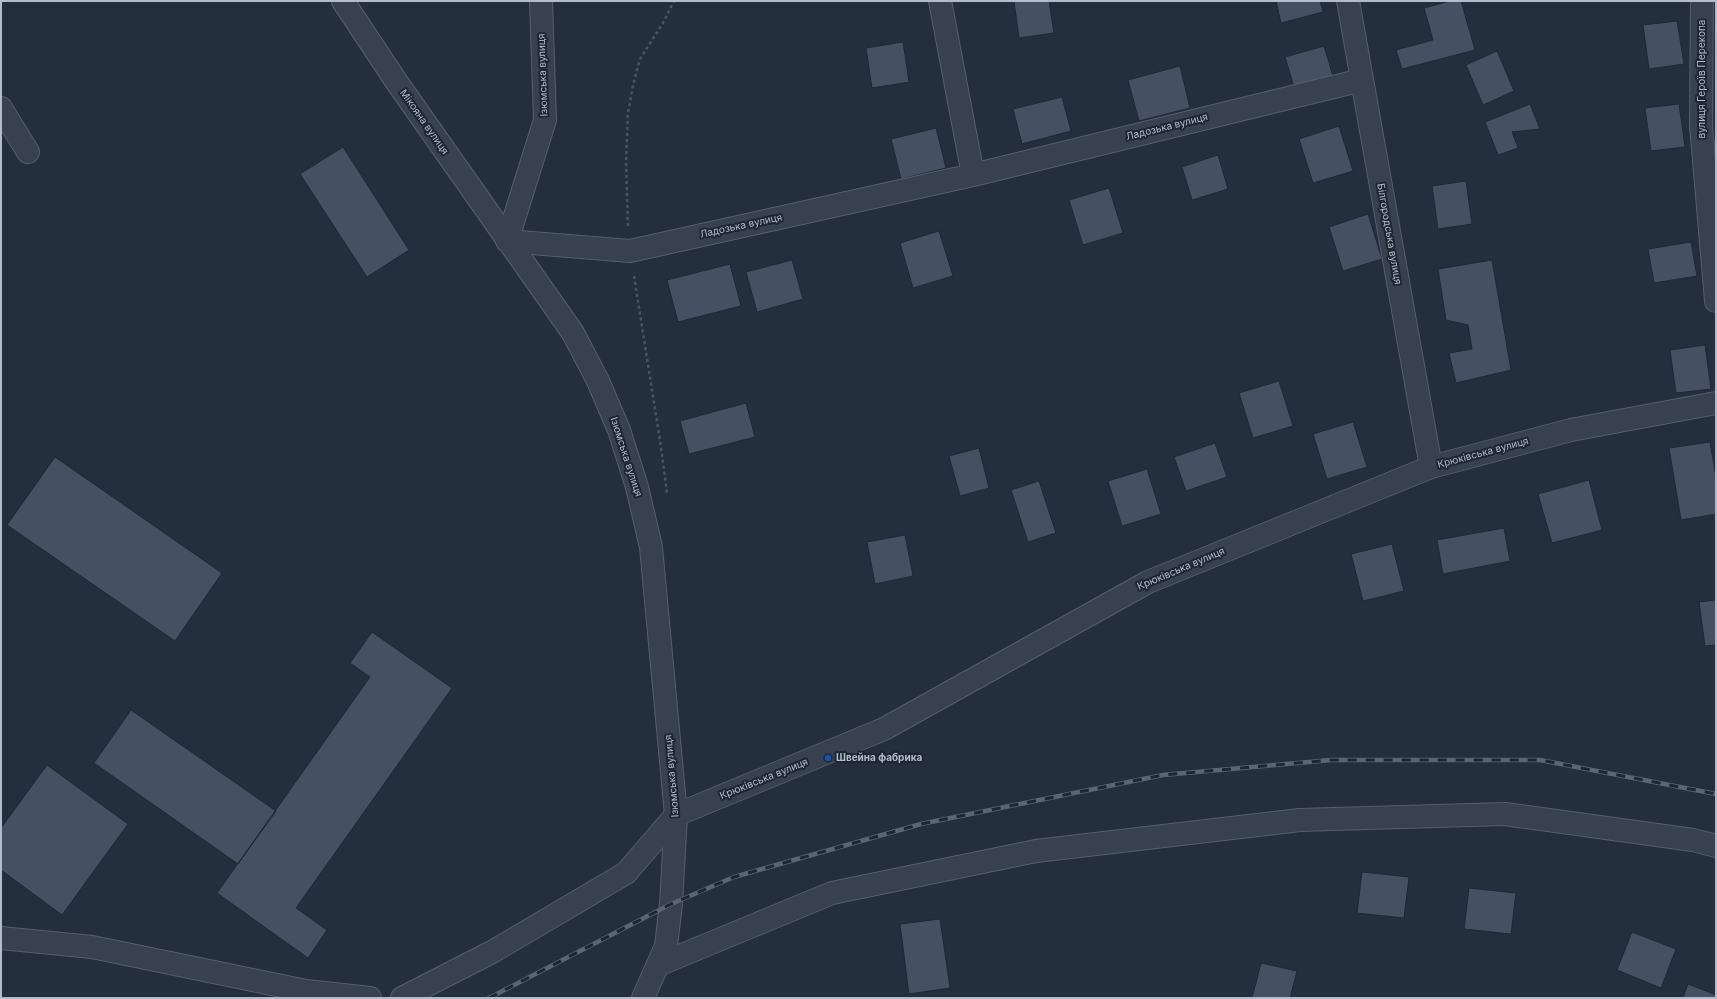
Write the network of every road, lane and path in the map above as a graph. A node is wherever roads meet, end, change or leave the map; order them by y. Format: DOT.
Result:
graph roads {
  1 [pos="343,1"];
  2 [pos="540,1"];
  3 [pos="674,1"];
  4 [pos="940,1"];
  5 [pos="1348,1"];
  6 [pos="1702,1"];
  7 [pos="1362,80"];
  8 [pos="1,108"];
  9 [pos="28,152"];
  10 [pos="973,175"];
  11 [pos="507,241"];
  12 [pos="630,251"];
  13 [pos="1716,301"];
  14 [pos="1716,403"];
  15 [pos="1431,467"];
  16 [pos="667,501"];
  17 [pos="676,815"];
  18 [pos="1716,846"];
  19 [pos="1,938"];
  20 [pos="662,956"];
  21 [pos="370,998"];
  22 [pos="402,998"];
  23 [pos="643,998"];
  1 -- 11 [label="street, Мікояна вулиця"];
  2 -- 11 [label="street, Ізюмська вулиця"];
  3 -- 12 [label="path"];
  4 -- 10 [label="street"];
  5 -- 7 [label="street, Білгородська вулиця"];
  6 -- 13 [label="street, вулиця Героїв Перекопа"];
  7 -- 10 [label="street, Ладозька вулиця"];
  7 -- 15 [label="street, Білгородська вулиця"];
  8 -- 9 [label="street"];
  10 -- 12 [label="street, Ладозька вулиця"];
  11 -- 12 [label="street, Ладозька вулиця"];
  11 -- 17 [label="street, Ізюмська вулиця"];
  12 -- 16 [label="path"];
  14 -- 15 [label="street, Крюківська вулиця"];
  15 -- 17 [label="street, Крюківська вулиця"];
  17 -- 20 [label="street, Ізюмська вулиця"];
  17 -- 22 [label="street"];
  18 -- 20 [label="street"];
  19 -- 21 [label="street"];
  20 -- 23 [label="street, Ізюмська вулиця"];
}
